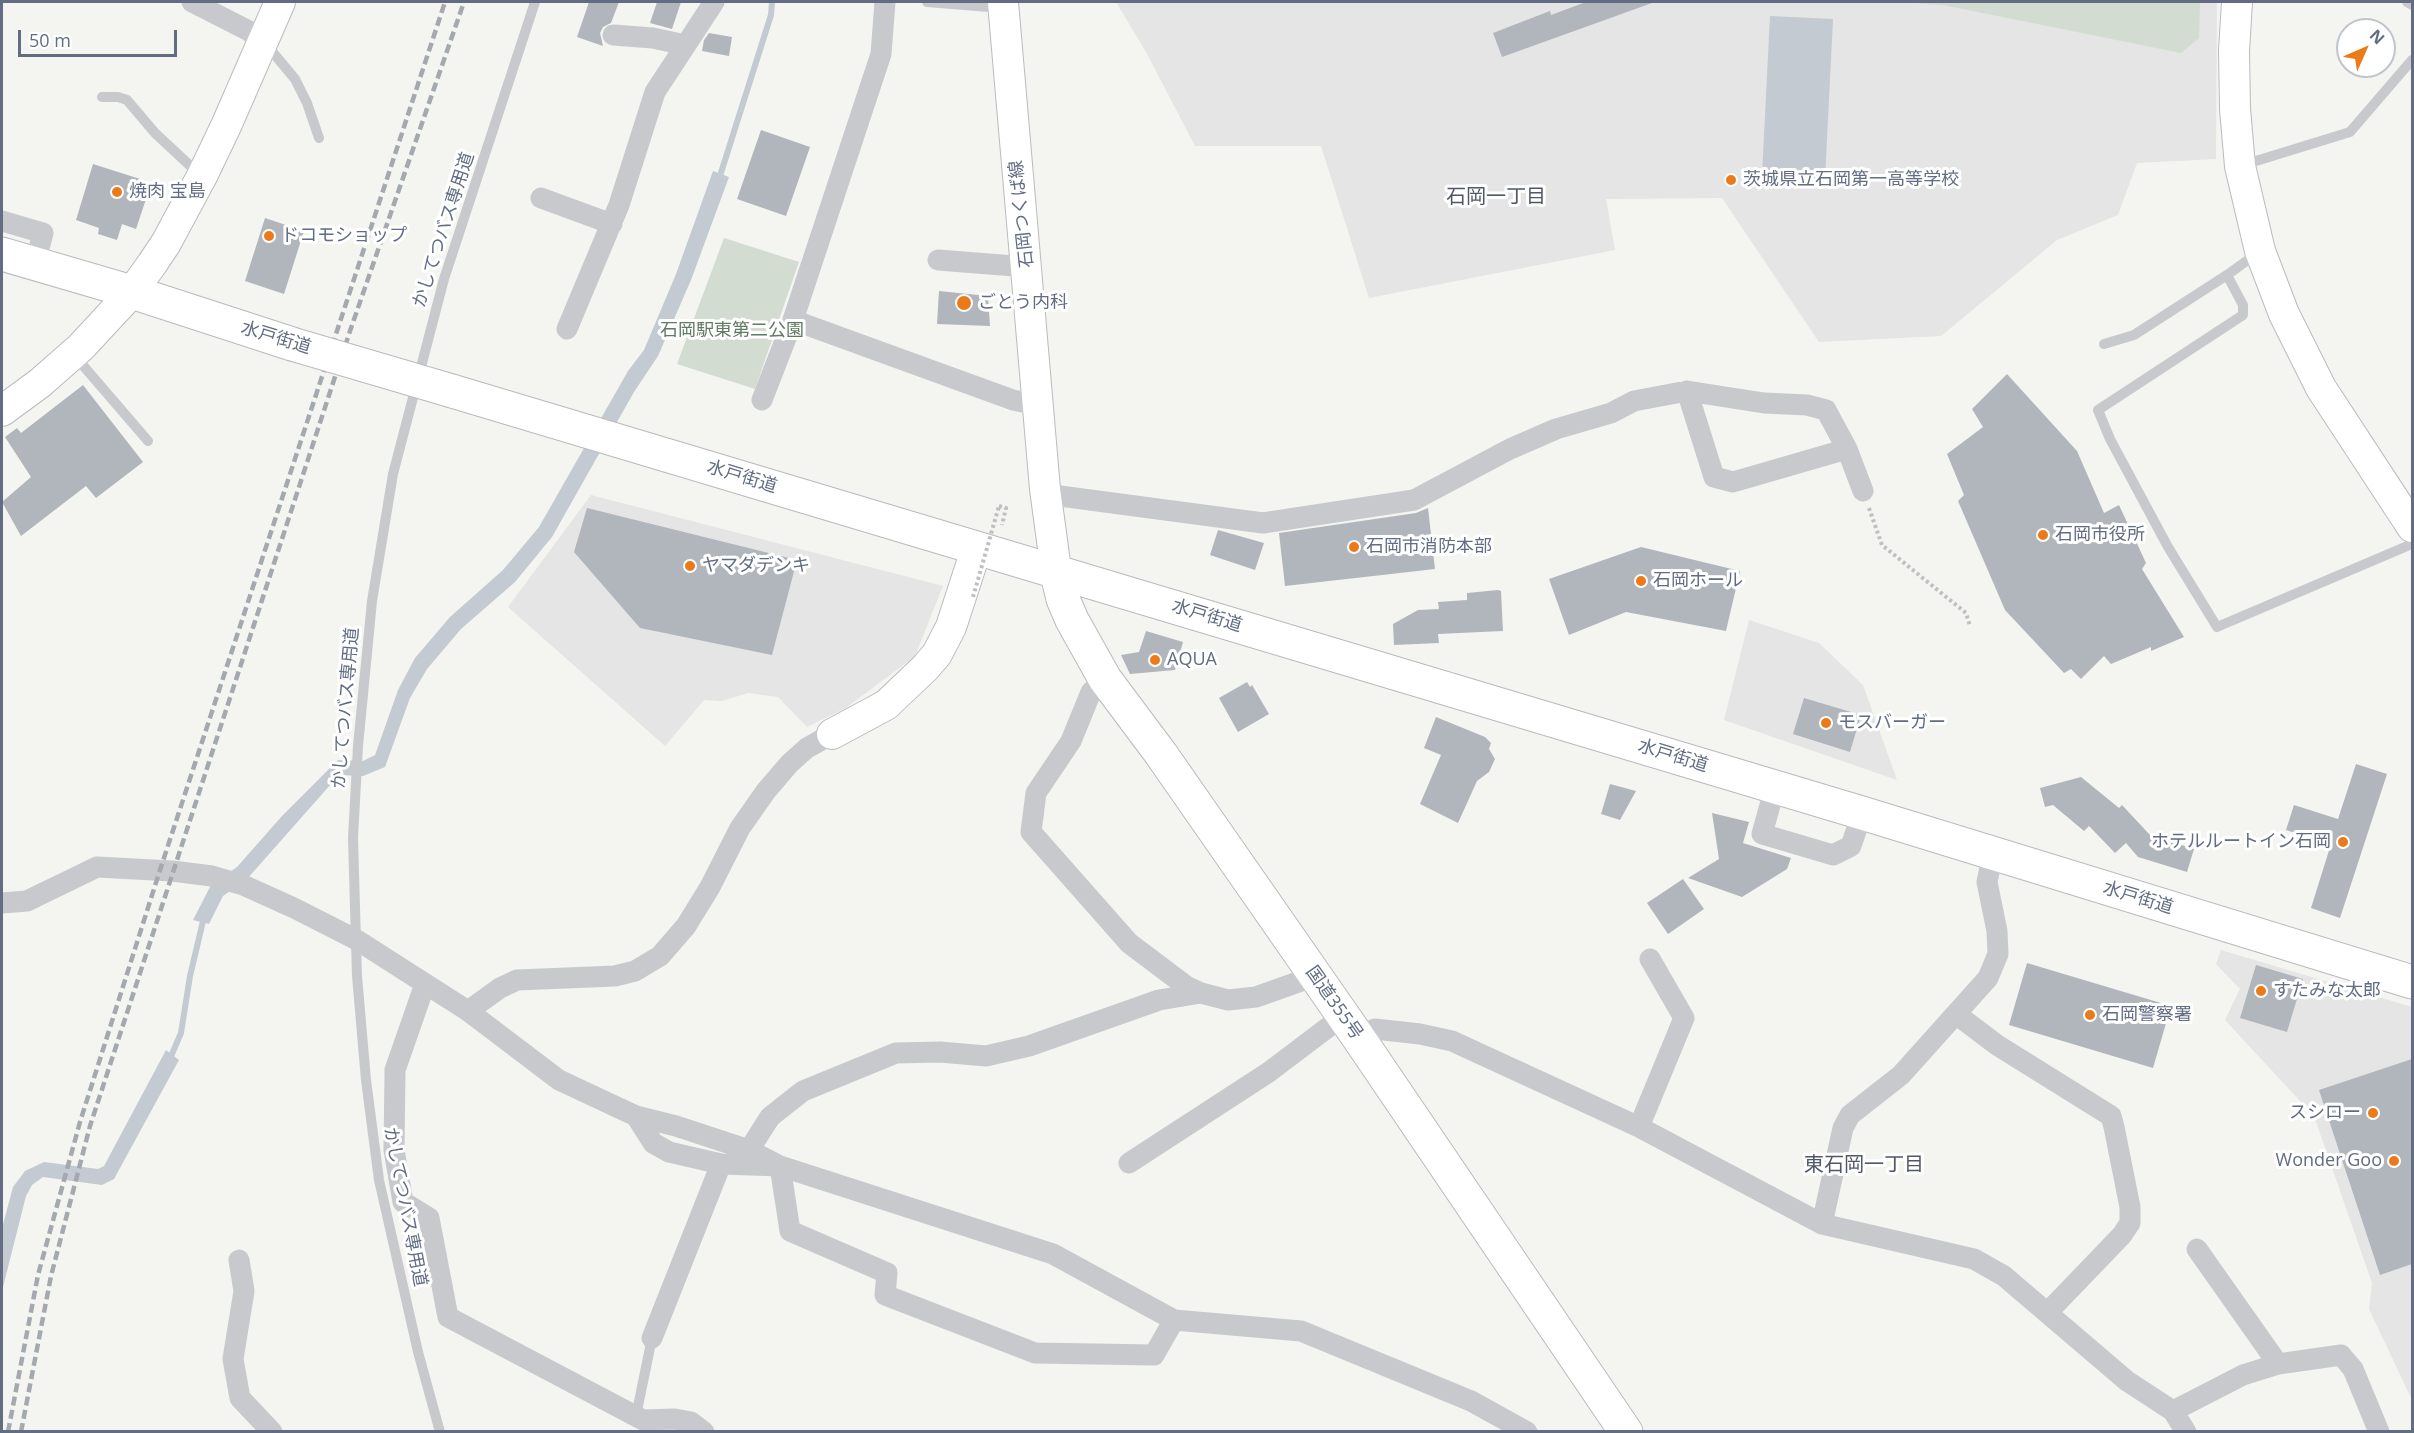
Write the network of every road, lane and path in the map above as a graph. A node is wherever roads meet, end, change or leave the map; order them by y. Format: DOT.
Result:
graph roads {
  1 [pos="192,2"];
  2 [pos="280,2"];
  3 [pos="535,2"];
  4 [pos="714,2"];
  5 [pos="885,2"];
  6 [pos="927,2"];
  7 [pos="2237,2"];
  8 [pos="2407,2"];
  9 [pos="1003,5"];
  10 [pos="2412,5"];
  11 [pos="613,35"];
  12 [pos="263,41"];
  13 [pos="685,45"];
  14 [pos="2412,60"];
  15 [pos="102,97"];
  16 [pos="319,138"];
  17 [pos="2240,166"];
  18 [pos="202,176"];
  19 [pos="541,198"];
  20 [pos="2,221"];
  21 [pos="612,224"];
  22 [pos="2260,251"];
  23 [pos="2,254"];
  24 [pos="938,260"];
  25 [pos="36,264"];
  26 [pos="1027,267"];
  27 [pos="2227,275"];
  28 [pos="132,292"];
  29 [pos="793,320"];
  30 [pos="567,329"];
  31 [pos="2104,344"];
  32 [pos="73,354"];
  33 [pos="1687,391"];
  34 [pos="762,400"];
  35 [pos="1037,405"];
  36 [pos="2,411"];
  37 [pos="148,441"];
  38 [pos="1847,448"];
  39 [pos="1863,491"];
  40 [pos="1045,494"];
  41 [pos="1002,525"];
  42 [pos="2412,527"];
  43 [pos="2412,544"];
  44 [pos="977,547"];
  45 [pos="1056,570"];
  46 [pos="973,597"];
  47 [pos="1970,626"];
  48 [pos="1106,679"];
  49 [pos="832,734"];
  50 [pos="1775,787"];
  51 [pos="1862,813"];
  52 [pos="1993,853"];
  53 [pos="2,903"];
  54 [pos="357,940"];
  55 [pos="1650,959"];
  56 [pos="1315,976"];
  57 [pos="2412,982"];
  58 [pos="424,984"];
  59 [pos="1201,993"];
  60 [pos="468,1011"];
  61 [pos="1956,1014"];
  62 [pos="1351,1027"];
  63 [pos="636,1116"];
  64 [pos="1639,1127"];
  65 [pos="749,1150"];
  66 [pos="1129,1163"];
  67 [pos="721,1164"];
  68 [pos="780,1166"];
  69 [pos="1822,1224"];
  70 [pos="2197,1249"];
  71 [pos="239,1260"];
  72 [pos="2047,1313"];
  73 [pos="1174,1320"];
  74 [pos="652,1338"];
  75 [pos="2278,1364"];
  76 [pos="2173,1412"];
  77 [pos="636,1416"];
  78 [pos="272,1431"];
  79 [pos="440,1431"];
  80 [pos="704,1431"];
  81 [pos="1527,1431"];
  82 [pos="1626,1431"];
  83 [pos="2186,1431"];
  84 [pos="2379,1431"];
  1 -- 12 [label="street"];
  2 -- 12 [label="street"];
  3 -- 54 [label="lane, かしてつバス専用道"];
  4 -- 13 [label="street"];
  5 -- 29 [label="street"];
  6 -- 9 [label="lane"];
  7 -- 17 [label="street"];
  8 -- 10 [label="lane"];
  9 -- 26 [label="street, 石岡つくば線"];
  11 -- 13 [label="street"];
  12 -- 16 [label="lane"];
  12 -- 18 [label="street"];
  13 -- 21 [label="street"];
  14 -- 17 [label="lane"];
  15 -- 18 [label="lane"];
  17 -- 22 [label="street"];
  18 -- 28 [label="street"];
  19 -- 21 [label="street"];
  20 -- 25 [label="street"];
  21 -- 30 [label="street"];
  22 -- 27 [label="lane"];
  22 -- 42 [label="street"];
  23 -- 25 [label="highway, 水戸街道"];
  24 -- 26 [label="street"];
  25 -- 28 [label="highway, 水戸街道"];
  26 -- 35 [label="street, 石岡つくば線"];
  27 -- 31 [label="lane"];
  27 -- 43 [label="lane"];
  28 -- 32 [label="street"];
  28 -- 44 [label="highway, 水戸街道, bridge"];
  29 -- 34 [label="street"];
  29 -- 35 [label="street"];
  32 -- 36 [label="street"];
  32 -- 37 [label="lane"];
  33 -- 38 [label="street"];
  33 -- 38 [label="street"];
  33 -- 40 [label="street"];
  35 -- 40 [label="street, 石岡つくば線"];
  38 -- 39 [label="street"];
  39 -- 47 [label="path"];
  40 -- 45 [label="street, 石岡つくば線"];
  41 -- 46 [label="path, bridge"];
  44 -- 45 [label="highway, 水戸街道"];
  44 -- 49 [label="street"];
  45 -- 48 [label="highway, 国道355号"];
  45 -- 50 [label="highway, 水戸街道"];
  48 -- 56 [label="highway, 国道355号"];
  48 -- 59 [label="street"];
  49 -- 60 [label="street"];
  50 -- 51 [label="highway, 水戸街道"];
  50 -- 51 [label="street"];
  51 -- 52 [label="highway, 水戸街道"];
  52 -- 57 [label="highway, 水戸街道"];
  52 -- 61 [label="street"];
  53 -- 54 [label="street"];
  54 -- 58 [label="street"];
  54 -- 79 [label="lane, かしてつバス専用道"];
  55 -- 64 [label="street"];
  56 -- 59 [label="street"];
  56 -- 62 [label="highway, 国道355号"];
  58 -- 60 [label="street"];
  58 -- 77 [label="street"];
  59 -- 65 [label="street"];
  60 -- 63 [label="street"];
  61 -- 69 [label="street"];
  61 -- 72 [label="street"];
  62 -- 64 [label="street"];
  62 -- 66 [label="street"];
  62 -- 82 [label="highway, 国道355号"];
  63 -- 65 [label="street"];
  63 -- 67 [label="street"];
  64 -- 69 [label="street"];
  65 -- 68 [label="street"];
  67 -- 68 [label="street"];
  67 -- 74 [label="street"];
  68 -- 73 [label="street"];
  68 -- 73 [label="street"];
  69 -- 72 [label="street"];
  70 -- 75 [label="street"];
  71 -- 78 [label="street"];
  72 -- 76 [label="street"];
  73 -- 81 [label="street"];
  74 -- 77 [label="lane"];
  75 -- 76 [label="street"];
  75 -- 84 [label="street"];
  76 -- 83 [label="street"];
  77 -- 80 [label="street"];
}
